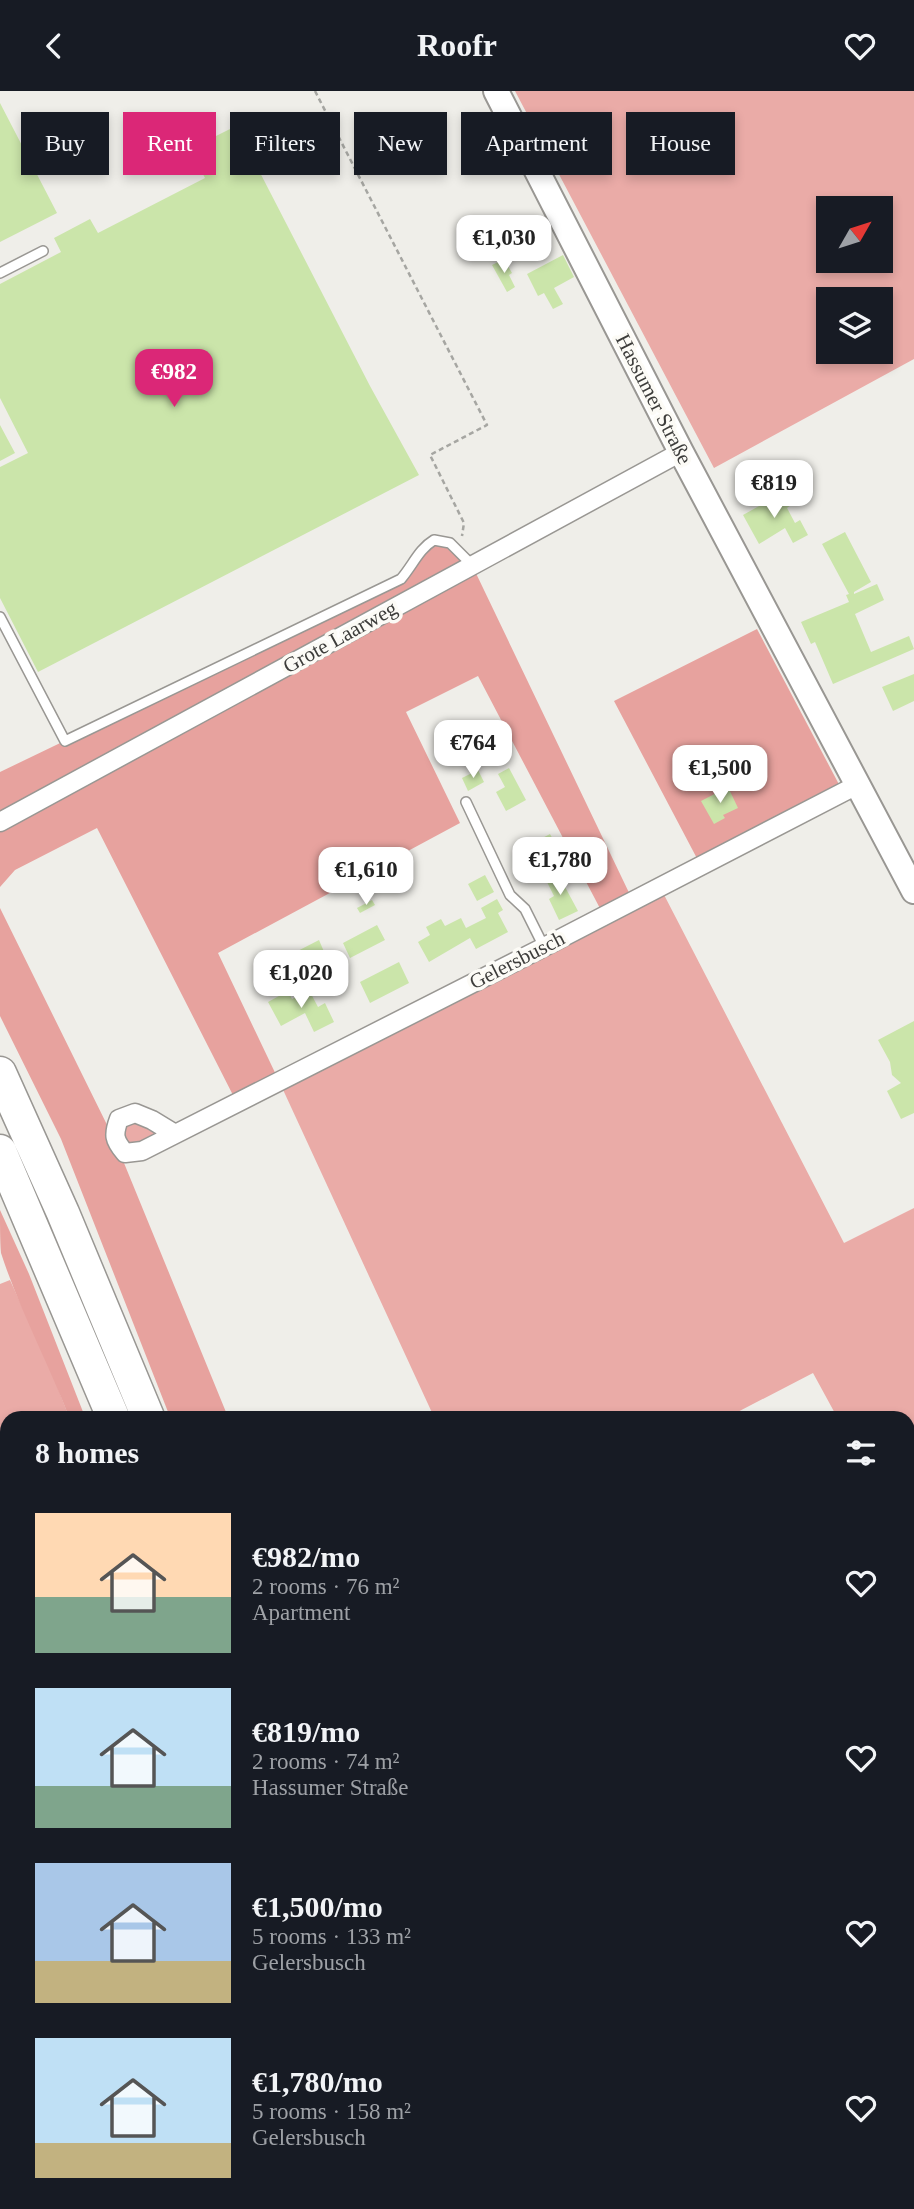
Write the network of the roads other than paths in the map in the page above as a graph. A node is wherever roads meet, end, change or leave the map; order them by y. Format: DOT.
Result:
graph roads {
  1 [pos="496,91"];
  2 [pos="43,251"];
  3 [pos="0,272"];
  4 [pos="681,452"];
  5 [pos="466,558"];
  6 [pos="0,617"];
  7 [pos="859,784"];
  8 [pos="466,802"];
  9 [pos="0,822"];
  10 [pos="914,891"];
  11 [pos="544,947"];
  12 [pos="0,1073"];
  13 [pos="175,1134"];
  14 [pos="0,1151"];
  15 [pos="110,1411"];
  16 [pos="146,1411"];
  1 -- 4 [label="street, Hassumer Straße"];
  2 -- 3 [label="lane"];
  4 -- 5 [label="street, Grote Laarweg"];
  4 -- 7 [label="street, Hassumer Straße"];
  5 -- 6 [label="lane"];
  5 -- 9 [label="street, Grote Laarweg"];
  7 -- 10 [label="street, Hassumer Straße"];
  7 -- 11 [label="street, Gelersbusch"];
  8 -- 11 [label="lane"];
  11 -- 13 [label="street, Gelersbusch"];
  12 -- 16 [label="highway"];
  14 -- 15 [label="highway"];
}
